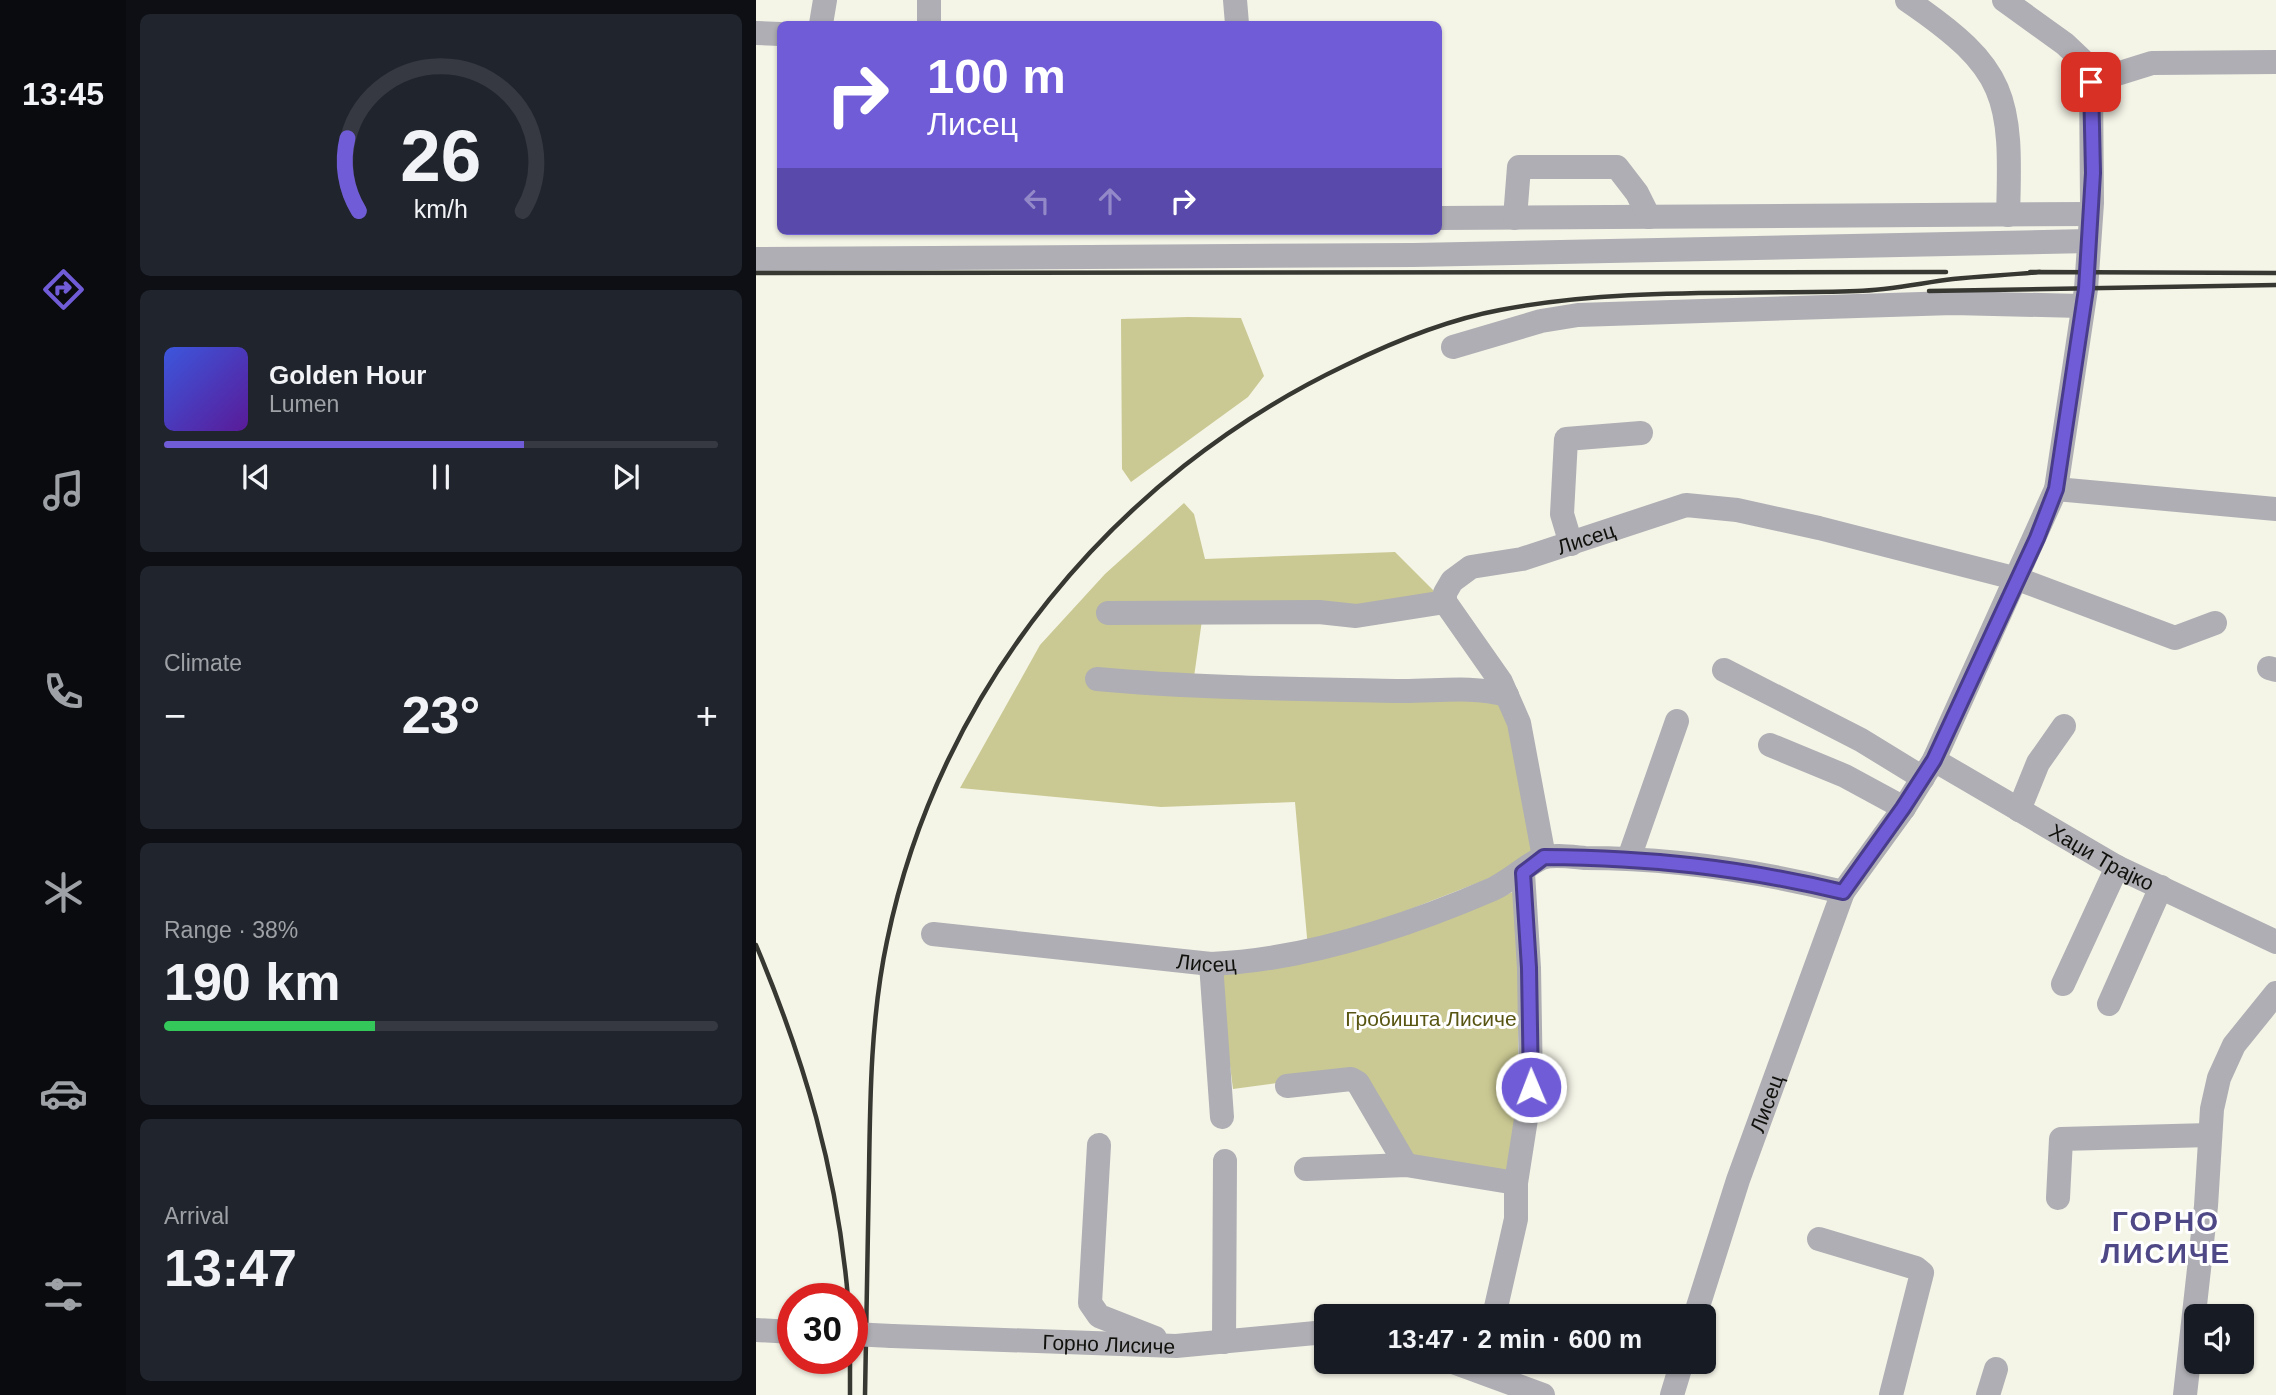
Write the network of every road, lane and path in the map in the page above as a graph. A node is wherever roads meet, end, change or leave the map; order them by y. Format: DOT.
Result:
graph roads {
  1 [pos="825,0"];
  2 [pos="929,0"];
  3 [pos="1236,0"];
  4 [pos="1907,0"];
  5 [pos="2004,0"];
  6 [pos="822,21"];
  7 [pos="929,21"];
  8 [pos="1237,21"];
  9 [pos="756,33"];
  10 [pos="777,34"];
  11 [pos="2276,62"];
  12 [pos="2091,82"];
  13 [pos="2091,214"];
  14 [pos="2008,215"];
  15 [pos="1649,217"];
  16 [pos="1442,218"];
  17 [pos="1515,218"];
  18 [pos="2089,241"];
  19 [pos="756,259"];
  20 [pos="2081,306"];
  21 [pos="1453,346"];
  22 [pos="1641,433"];
  23 [pos="2056,489"];
  24 [pos="2276,509"];
  25 [pos="1571,544"];
  26 [pos="2018,579"];
  27 [pos="1445,602"];
  28 [pos="1108,613"];
  29 [pos="2215,623"];
  30 [pos="1724,670"];
  31 [pos="1097,678"];
  32 [pos="1507,695"];
  33 [pos="1677,721"];
  34 [pos="2064,726"];
  35 [pos="1770,745"];
  36 [pos="1928,769"];
  37 [pos="1903,808"];
  38 [pos="2019,810"];
  39 [pos="1544,857"];
  40 [pos="1629,858"];
  41 [pos="2118,867"];
  42 [pos="1523,873"];
  43 [pos="2161,887"];
  44 [pos="1843,892"];
  45 [pos="933,934"];
  46 [pos="2276,943"];
  47 [pos="1211,964"];
  48 [pos="2063,984"];
  49 [pos="2276,993"];
  50 [pos="2109,1004"];
  51 [pos="1287,1086"];
  52 [pos="1222,1117"];
  53 [pos="2210,1135"];
  54 [pos="1099,1145"];
  55 [pos="1224,1161"];
  56 [pos="1406,1165"];
  57 [pos="1306,1169"];
  58 [pos="1516,1183"];
  59 [pos="2058,1198"];
  60 [pos="1819,1239"];
  61 [pos="1497,1304"];
  62 [pos="1699,1304"];
  63 [pos="756,1330"];
  64 [pos="777,1331"];
  65 [pos="1314,1333"];
  66 [pos="868,1335"];
  67 [pos="1224,1342"];
  68 [pos="1176,1346"];
  69 [pos="1996,1369"];
  70 [pos="1500,1374"];
  71 [pos="1678,1374"];
  72 [pos="1543,1395"];
  73 [pos="1672,1395"];
  74 [pos="1891,1395"];
  75 [pos="1988,1395"];
  76 [pos="2185,1395"];
  1 -- 6 [label="street"];
  2 -- 7 [label="street"];
  3 -- 8 [label="street"];
  4 -- 14 [label="street"];
  5 -- 12 [label="street"];
  9 -- 10 [label="street"];
  11 -- 12 [label="street"];
  12 -- 13 [label="street, Лисец"];
  13 -- 14 [label="street"];
  13 -- 18 [label="street, Лисец"];
  14 -- 15 [label="street"];
  15 -- 17 [label="street"];
  15 -- 17 [label="street"];
  16 -- 17 [label="street"];
  18 -- 19 [label="street"];
  18 -- 20 [label="street, Лисец"];
  20 -- 21 [label="street"];
  20 -- 23 [label="street, Лисец"];
  22 -- 25 [label="street"];
  23 -- 24 [label="street"];
  23 -- 26 [label="street, Лисец"];
  25 -- 26 [label="street, Лисец"];
  25 -- 27 [label="street, Лисец"];
  26 -- 29 [label="street, Лисец"];
  26 -- 36 [label="street, Лисец"];
  27 -- 28 [label="street"];
  27 -- 32 [label="street"];
  30 -- 36 [label="street, Хаџи Трајко"];
  31 -- 32 [label="street"];
  32 -- 39 [label="street"];
  33 -- 40 [label="street"];
  34 -- 38 [label="street"];
  35 -- 37 [label="street"];
  36 -- 37 [label="street, Лисец"];
  36 -- 38 [label="street, Хаџи Трајко"];
  37 -- 44 [label="street, Лисец"];
  38 -- 41 [label="street, Хаџи Трајко"];
  39 -- 40 [label="street"];
  39 -- 42 [label="street, Лисец"];
  40 -- 44 [label="street"];
  41 -- 43 [label="street, Хаџи Трајко"];
  41 -- 48 [label="street"];
  42 -- 47 [label="street, Лисец"];
  42 -- 58 [label="street"];
  43 -- 46 [label="street, Хаџи Трајко"];
  43 -- 50 [label="street"];
  44 -- 62 [label="street, Лисец"];
  45 -- 47 [label="street, Лисец"];
  47 -- 52 [label="street"];
  49 -- 53 [label="street"];
  51 -- 56 [label="street"];
  53 -- 59 [label="street"];
  53 -- 76 [label="street"];
  54 -- 68 [label="street"];
  55 -- 67 [label="street"];
  56 -- 57 [label="street"];
  56 -- 58 [label="street"];
  58 -- 61 [label="street"];
  60 -- 74 [label="street"];
  63 -- 64 [label="street"];
  65 -- 67 [label="street, Горно Лисиче"];
  66 -- 68 [label="street, Горно Лисиче, bridge"];
  67 -- 68 [label="street, Горно Лисиче"];
  69 -- 75 [label="street"];
  70 -- 72 [label="street"];
  71 -- 73 [label="street"];
}
